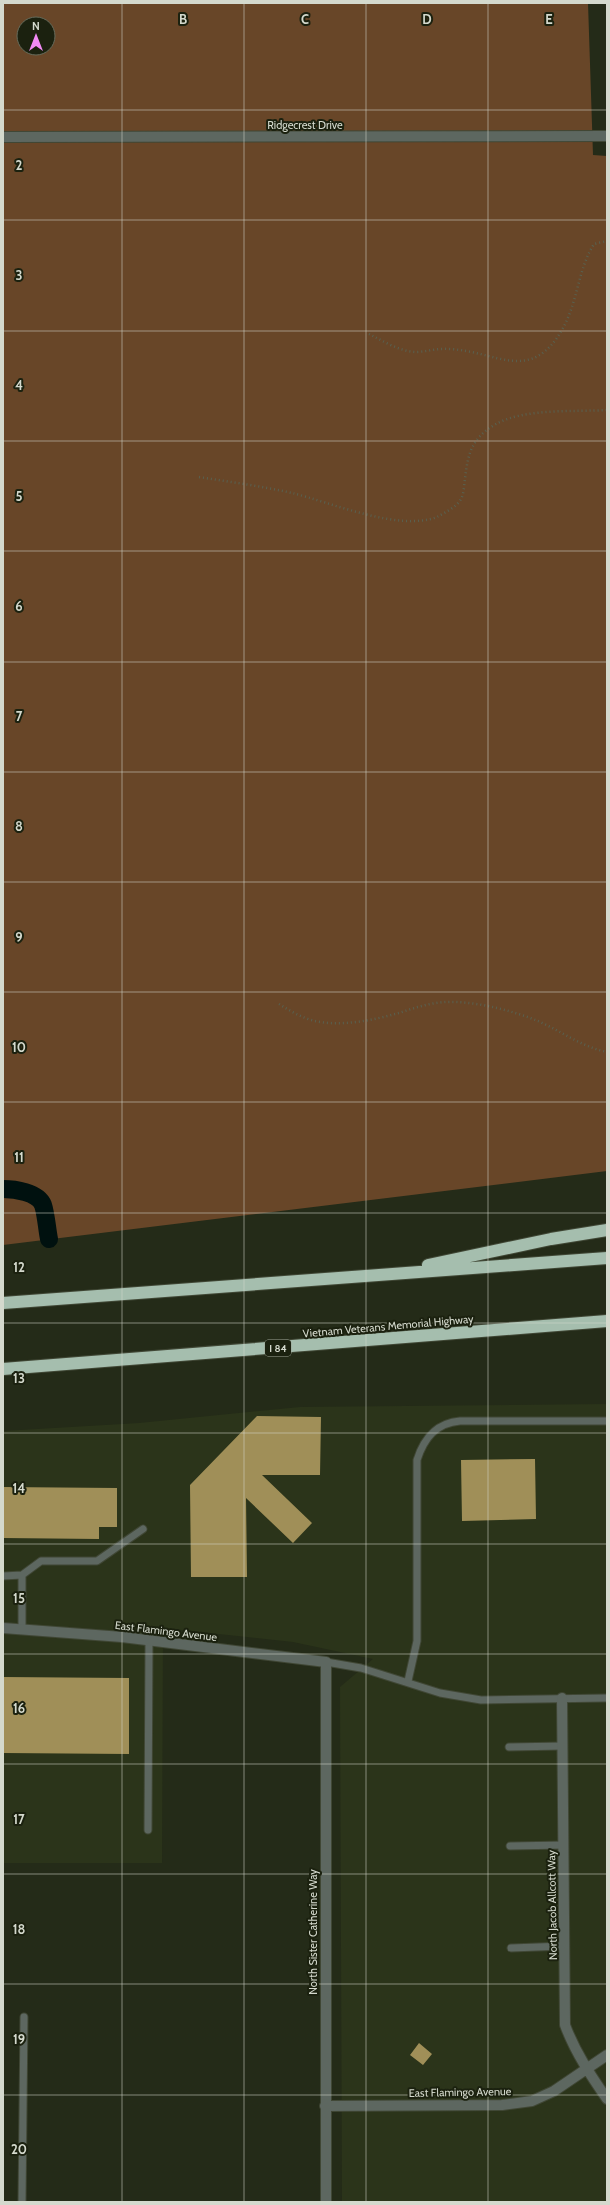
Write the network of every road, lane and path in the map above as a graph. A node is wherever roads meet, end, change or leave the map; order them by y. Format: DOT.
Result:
graph roads {
  1 [pos="607,136"];
  2 [pos="3,137"];
  3 [pos="607,241"];
  4 [pos="370,334"];
  5 [pos="607,410"];
  6 [pos="199,477"];
  7 [pos="279,1004"];
  8 [pos="607,1052"];
  9 [pos="607,1230"];
  10 [pos="607,1258"];
  11 [pos="381,1275"];
  12 [pos="3,1303"];
  13 [pos="607,1321"];
  14 [pos="552,1326"];
  15 [pos="607,1326"];
  16 [pos="3,1370"];
  17 [pos="607,1421"];
  18 [pos="143,1529"];
  19 [pos="22,1575"];
  20 [pos="3,1576"];
  21 [pos="3,1628"];
  22 [pos="22,1629"];
  23 [pos="149,1641"];
  24 [pos="326,1662"];
  25 [pos="408,1681"];
  26 [pos="562,1698"];
  27 [pos="607,1698"];
  28 [pos="563,1746"];
  29 [pos="509,1747"];
  30 [pos="148,1830"];
  31 [pos="564,1845"];
  32 [pos="510,1846"];
  33 [pos="565,1946"];
  34 [pos="511,1948"];
  35 [pos="24,2017"];
  36 [pos="607,2055"];
  37 [pos="586,2069"];
  38 [pos="607,2099"];
  39 [pos="325,2106"];
  40 [pos="22,2202"];
  41 [pos="326,2202"];
  1 -- 2 [label="street, Ridgecrest Drive"];
  3 -- 4 [label="path"];
  5 -- 6 [label="path"];
  7 -- 8 [label="path"];
  9 -- 11 [label="highway"];
  10 -- 11 [label="highway"];
  11 -- 12 [label="highway"];
  13 -- 14 [label="highway, Vietnam Veterans Memorial Highway / I 84"];
  14 -- 15 [label="highway"];
  14 -- 16 [label="highway, Vietnam Veterans Memorial Highway / I 84"];
  17 -- 25 [label="lane"];
  18 -- 19 [label="lane"];
  19 -- 20 [label="lane"];
  19 -- 22 [label="lane"];
  21 -- 22 [label="street, East Flamingo Avenue"];
  22 -- 23 [label="street, East Flamingo Avenue"];
  23 -- 24 [label="street, East Flamingo Avenue"];
  23 -- 30 [label="lane"];
  24 -- 25 [label="lane"];
  24 -- 39 [label="street, North Sister Catherine Way"];
  25 -- 26 [label="lane"];
  26 -- 27 [label="lane"];
  26 -- 28 [label="street, North Jacob Allcott Way"];
  28 -- 29 [label="lane"];
  28 -- 31 [label="street, North Jacob Allcott Way"];
  31 -- 32 [label="lane"];
  31 -- 33 [label="street, North Jacob Allcott Way"];
  33 -- 34 [label="lane"];
  33 -- 37 [label="street, North Jacob Allcott Way"];
  35 -- 40 [label="lane"];
  36 -- 37 [label="street, East Flamingo Avenue"];
  37 -- 38 [label="street, North Jacob Allcott Way"];
  37 -- 39 [label="street, East Flamingo Avenue"];
  39 -- 41 [label="street, North Sister Catherine Way"];
}
